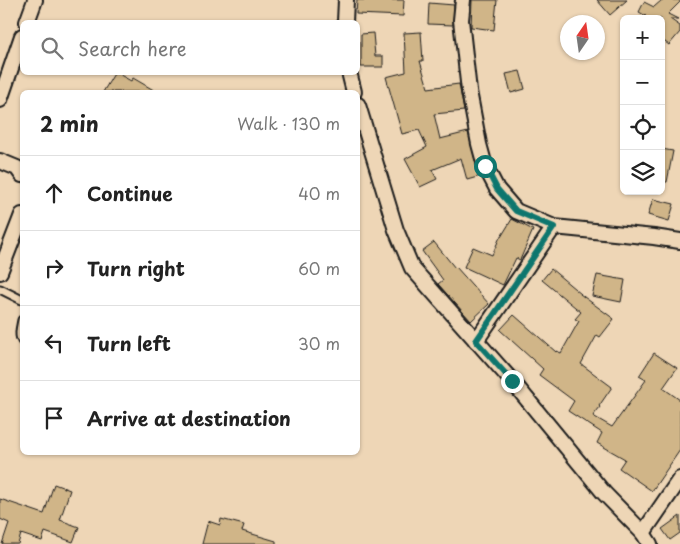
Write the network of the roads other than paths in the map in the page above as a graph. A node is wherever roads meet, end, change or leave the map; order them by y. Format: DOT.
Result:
graph roads {
  1 [pos="35,0"];
  2 [pos="346,0"];
  3 [pos="462,0"];
  4 [pos="28,20"];
  5 [pos="345,20"];
  6 [pos="20,42"];
  7 [pos="351,75"];
  8 [pos="354,90"];
  9 [pos="0,100"];
  10 [pos="360,112"];
  11 [pos="0,161"];
  12 [pos="20,172"];
  13 [pos="20,221"];
  14 [pos="554,227"];
  15 [pos="680,241"];
  16 [pos="0,272"];
  17 [pos="0,289"];
  18 [pos="20,299"];
  19 [pos="476,341"];
  20 [pos="680,479"];
  21 [pos="647,539"];
  1 -- 4 [label="street"];
  2 -- 5 [label="street"];
  3 -- 14 [label="street"];
  6 -- 9 [label="street"];
  7 -- 8 [label="street"];
  10 -- 19 [label="street"];
  11 -- 12 [label="street"];
  13 -- 16 [label="street"];
  14 -- 15 [label="street"];
  14 -- 19 [label="street"];
  17 -- 18 [label="lane"];
  19 -- 21 [label="street"];
  20 -- 21 [label="street"];
}
